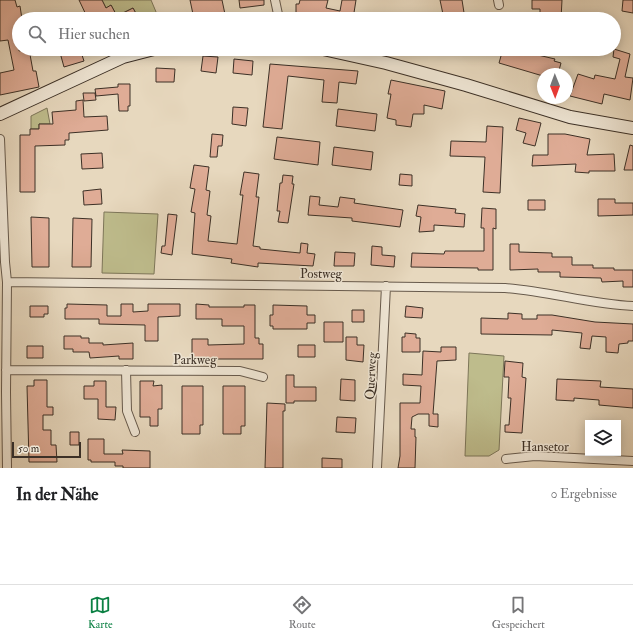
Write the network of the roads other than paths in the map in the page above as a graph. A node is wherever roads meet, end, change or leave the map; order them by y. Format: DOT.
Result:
graph roads {
  1 [pos="275,0"];
  2 [pos="278,12"];
  3 [pos="130,56"];
  4 [pos="353,56"];
  5 [pos="0,114"];
  6 [pos="633,128"];
  7 [pos="0,139"];
  8 [pos="2,263"];
  9 [pos="7,282"];
  10 [pos="386,286"];
  11 [pos="633,306"];
  12 [pos="6,370"];
  13 [pos="126,370"];
  14 [pos="263,377"];
  15 [pos="3,392"];
  16 [pos="135,432"];
  17 [pos="506,459"];
  18 [pos="633,461"];
  19 [pos="7,468"];
  20 [pos="377,468"];
  1 -- 2 [label="street"];
  3 -- 5 [label="main road"];
  4 -- 6 [label="main road"];
  7 -- 8 [label="street"];
  8 -- 9 [label="street"];
  9 -- 10 [label="street, Postweg"];
  9 -- 12 [label="street"];
  10 -- 11 [label="street, Postweg"];
  10 -- 20 [label="street, Querweg"];
  12 -- 13 [label="street, Parkweg"];
  12 -- 15 [label="street"];
  13 -- 14 [label="street, Parkweg"];
  13 -- 16 [label="street"];
  15 -- 19 [label="street"];
  17 -- 18 [label="street, Hansetor"];
}
